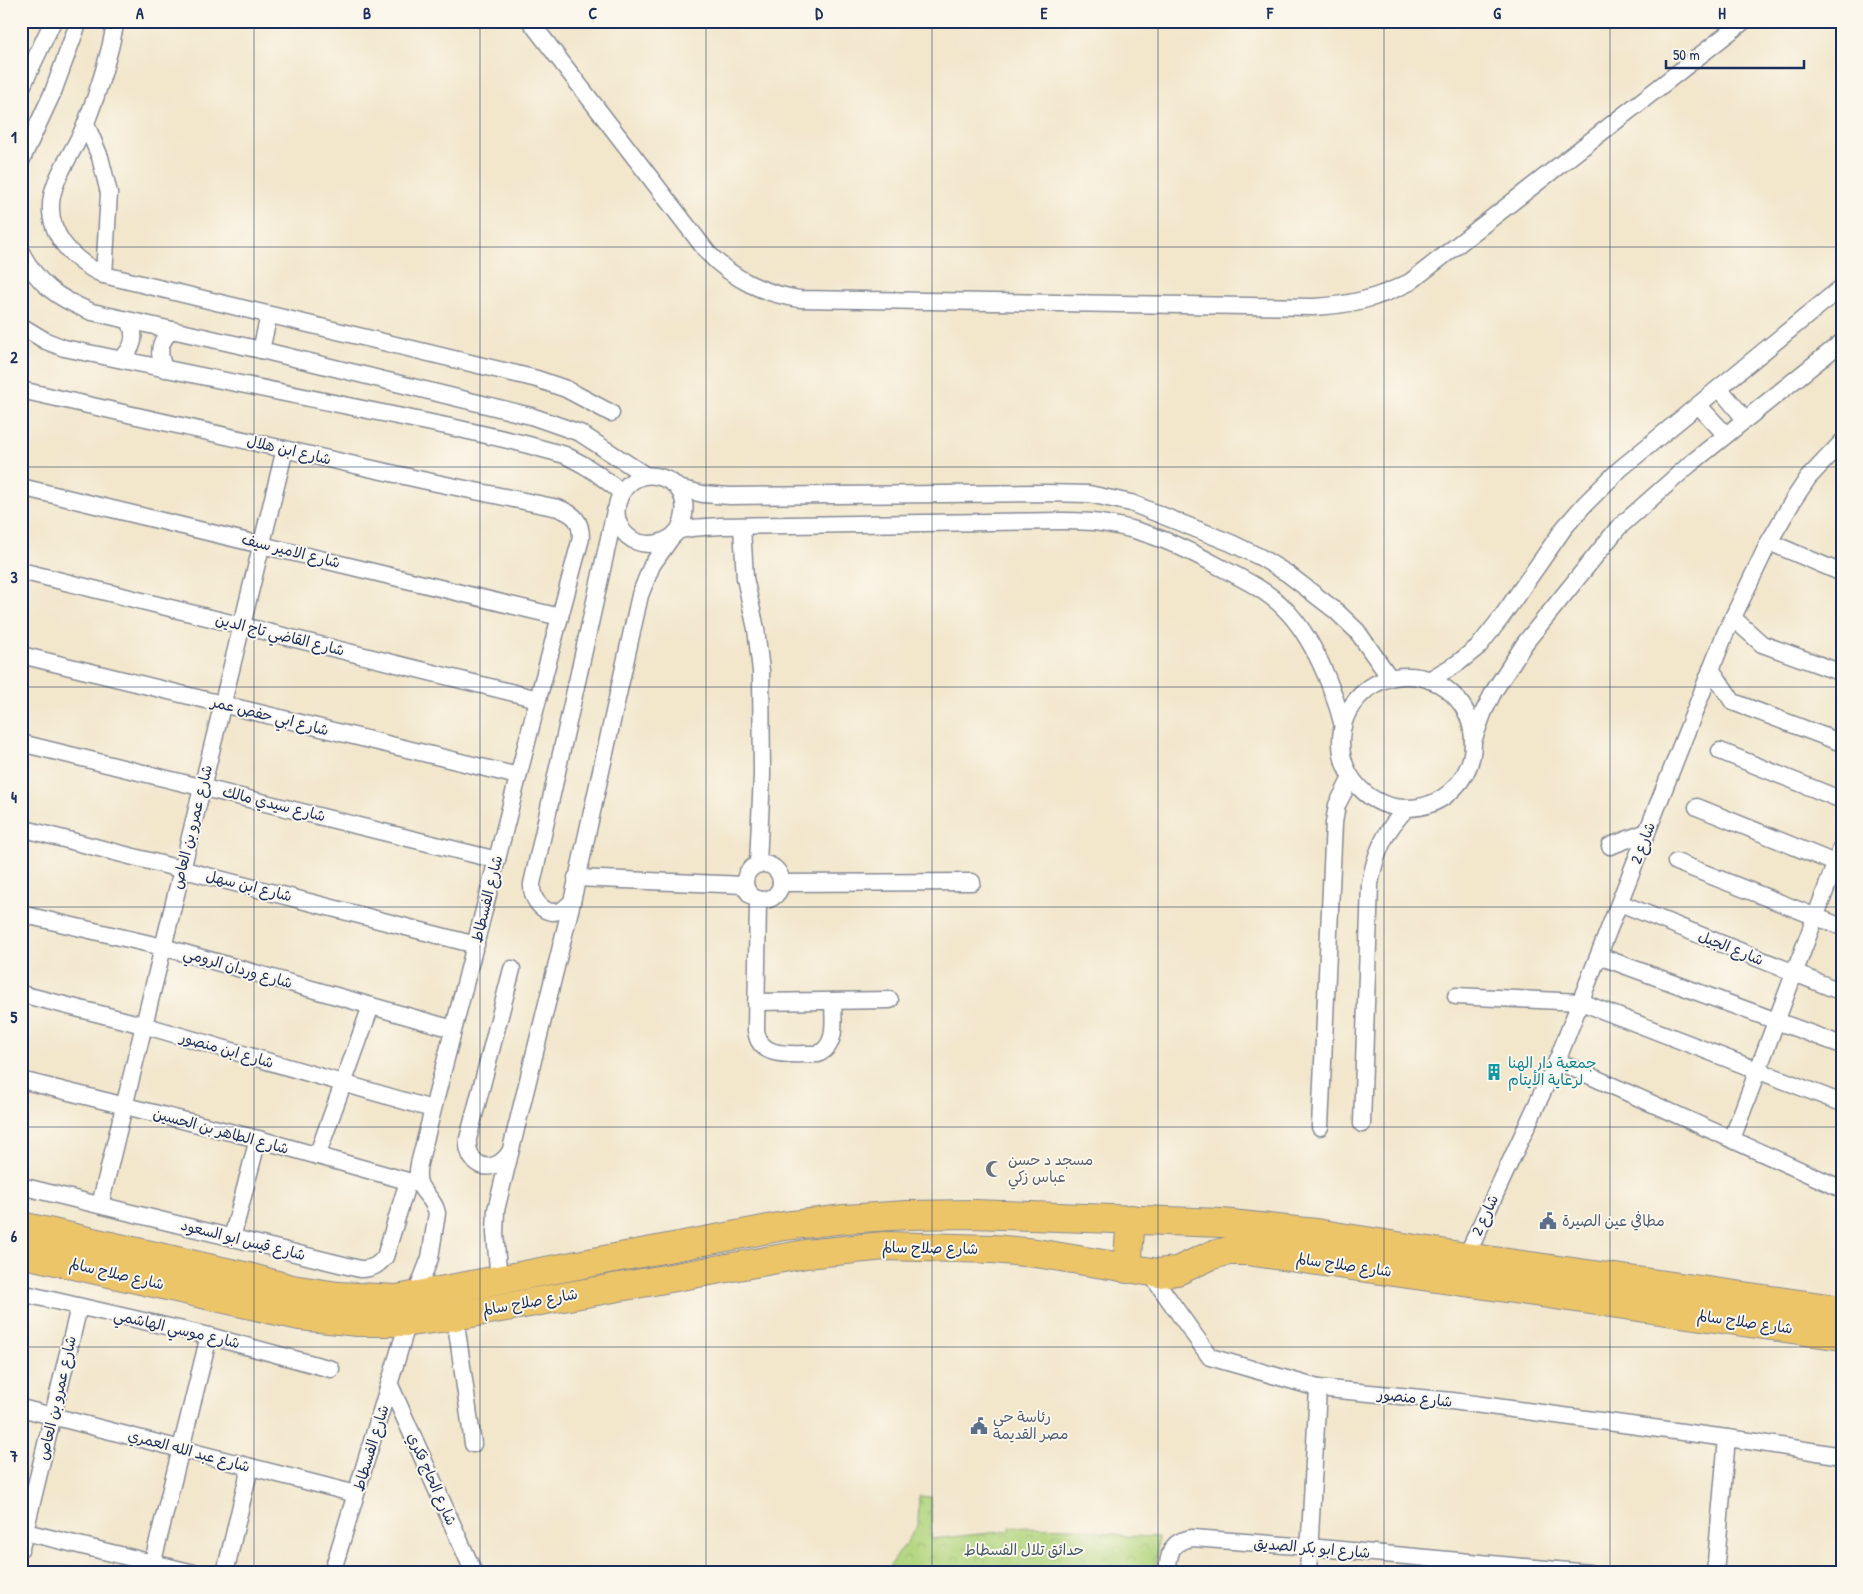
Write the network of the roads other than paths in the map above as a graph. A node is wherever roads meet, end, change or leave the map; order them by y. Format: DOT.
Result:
graph roads {
  1 [pos="54,21"];
  2 [pos="79,21"];
  3 [pos="116,21"];
  4 [pos="530,21"];
  5 [pos="1744,21"];
  6 [pos="21,88"];
  7 [pos="86,124"];
  8 [pos="21,161"];
  9 [pos="21,252"];
  10 [pos="104,276"];
  11 [pos="1842,287"];
  12 [pos="269,315"];
  13 [pos="130,321"];
  14 [pos="21,326"];
  15 [pos="172,330"];
  16 [pos="1842,342"];
  17 [pos="262,350"];
  18 [pos="120,359"];
  19 [pos="165,369"];
  20 [pos="1718,388"];
  21 [pos="21,390"];
  22 [pos="1699,406"];
  23 [pos="611,413"];
  24 [pos="1745,419"];
  25 [pos="1726,435"];
  26 [pos="1842,442"];
  27 [pos="285,449"];
  28 [pos="645,476"];
  29 [pos="21,487"];
  30 [pos="678,488"];
  31 [pos="621,492"];
  32 [pos="1063,493"];
  33 [pos="558,508"];
  34 [pos="616,510"];
  35 [pos="1062,521"];
  36 [pos="742,527"];
  37 [pos="674,534"];
  38 [pos="1769,542"];
  39 [pos="262,544"];
  40 [pos="21,571"];
  41 [pos="1842,573"];
  42 [pos="560,617"];
  43 [pos="1733,618"];
  44 [pos="241,626"];
  45 [pos="21,655"];
  46 [pos="1711,668"];
  47 [pos="1842,673"];
  48 [pos="1390,678"];
  49 [pos="1429,680"];
  50 [pos="538,699"];
  51 [pos="222,704"];
  52 [pos="1343,726"];
  53 [pos="1473,741"];
  54 [pos="21,743"];
  55 [pos="1842,743"];
  56 [pos="1720,751"];
  57 [pos="518,776"];
  58 [pos="1351,778"];
  59 [pos="202,786"];
  60 [pos="1842,800"];
  61 [pos="1697,807"];
  62 [pos="1407,808"];
  63 [pos="21,828"];
  64 [pos="1647,832"];
  65 [pos="1610,846"];
  66 [pos="1842,846"];
  67 [pos="497,860"];
  68 [pos="1676,862"];
  69 [pos="1836,863"];
  70 [pos="758,864"];
  71 [pos="182,869"];
  72 [pos="576,878"];
  73 [pos="972,882"];
  74 [pos="781,883"];
  75 [pos="745,885"];
  76 [pos="758,900"];
  77 [pos="572,902"];
  78 [pos="1620,903"];
  79 [pos="21,914"];
  80 [pos="1815,917"];
  81 [pos="1842,927"];
  82 [pos="476,945"];
  83 [pos="163,947"];
  84 [pos="1599,956"];
  85 [pos="512,969"];
  86 [pos="1793,973"];
  87 [pos="1842,992"];
  88 [pos="21,994"];
  89 [pos="1456,996"];
  90 [pos="890,1000"];
  91 [pos="833,1001"];
  92 [pos="756,1002"];
  93 [pos="1581,1002"];
  94 [pos="371,1006"];
  95 [pos="1776,1020"];
  96 [pos="144,1026"];
  97 [pos="453,1029"];
  98 [pos="1842,1045"];
  99 [pos="1557,1061"];
  100 [pos="1757,1070"];
  101 [pos="21,1080"];
  102 [pos="344,1083"];
  103 [pos="1842,1103"];
  104 [pos="124,1106"];
  105 [pos="432,1109"];
  106 [pos="1362,1124"];
  107 [pos="1320,1127"];
  108 [pos="1732,1139"];
  109 [pos="258,1140"];
  110 [pos="510,1151"];
  111 [pos="317,1156"];
  112 [pos="414,1183"];
  113 [pos="21,1186"];
  114 [pos="1842,1189"];
  115 [pos="100,1205"];
  116 [pos="1131,1219"];
  117 [pos="21,1226"];
  118 [pos="232,1238"];
  119 [pos="21,1253"];
  120 [pos="1466,1256"];
  121 [pos="1139,1271"];
  122 [pos="499,1281"];
  123 [pos="21,1293"];
  124 [pos="415,1296"];
  125 [pos="79,1307"];
  126 [pos="1842,1310"];
  127 [pos="455,1316"];
  128 [pos="408,1322"];
  129 [pos="209,1336"];
  130 [pos="1842,1336"];
  131 [pos="331,1369"];
  132 [pos="390,1384"];
  133 [pos="1318,1388"];
  134 [pos="21,1408"];
  135 [pos="53,1416"];
  136 [pos="1727,1438"];
  137 [pos="473,1444"];
  138 [pos="180,1449"];
  139 [pos="1842,1456"];
  140 [pos="250,1467"];
  141 [pos="356,1494"];
  142 [pos="23,1531"];
  143 [pos="1309,1547"];
  144 [pos="21,1548"];
  145 [pos="1168,1567"];
  146 [pos="151,1568"];
  147 [pos="1583,1572"];
  148 [pos="194,1573"];
  149 [pos="224,1573"];
  150 [pos="332,1573"];
  151 [pos="474,1573"];
  152 [pos="1308,1573"];
  153 [pos="1589,1573"];
  154 [pos="1715,1573"];
  1 -- 6 [label="street"];
  2 -- 8 [label="street"];
  3 -- 7 [label="street"];
  4 -- 5 [label="street"];
  7 -- 10 [label="street"];
  7 -- 10 [label="street"];
  9 -- 13 [label="street"];
  10 -- 12 [label="street"];
  11 -- 20 [label="street"];
  12 -- 17 [label="street"];
  12 -- 23 [label="street"];
  13 -- 15 [label="street"];
  13 -- 18 [label="street"];
  14 -- 18 [label="street"];
  15 -- 17 [label="street"];
  15 -- 19 [label="street"];
  16 -- 24 [label="street"];
  17 -- 28 [label="street"];
  18 -- 19 [label="street"];
  19 -- 31 [label="street"];
  20 -- 22 [label="street"];
  20 -- 24 [label="street"];
  21 -- 27 [label="street, شارع ابن هلال"];
  22 -- 25 [label="street"];
  22 -- 49 [label="street"];
  24 -- 25 [label="street"];
  25 -- 53 [label="street"];
  26 -- 38 [label="street, شارع 2"];
  27 -- 33 [label="street, شارع ابن هلال"];
  27 -- 39 [label="street, شارع عمرو بن العاص"];
  28 -- 30 [label="street"];
  28 -- 31 [label="street"];
  29 -- 39 [label="street, شارع الامير سيف"];
  30 -- 32 [label="street"];
  30 -- 37 [label="street"];
  31 -- 34 [label="street"];
  32 -- 35 [label="street"];
  32 -- 48 [label="street"];
  33 -- 42 [label="street, شارع الفسطاط"];
  34 -- 37 [label="street"];
  34 -- 77 [label="street"];
  35 -- 36 [label="street"];
  35 -- 52 [label="street"];
  36 -- 37 [label="street"];
  36 -- 70 [label="street"];
  37 -- 72 [label="street"];
  38 -- 41 [label="street"];
  38 -- 43 [label="street, شارع 2"];
  39 -- 42 [label="street, شارع الامير سيف"];
  39 -- 44 [label="street, شارع عمرو بن العاص"];
  40 -- 44 [label="street, شارع القاضي تاج الدين"];
  42 -- 50 [label="street, شارع الفسطاط"];
  43 -- 46 [label="street, شارع 2"];
  43 -- 47 [label="street"];
  44 -- 50 [label="street, شارع القاضي تاج الدين"];
  44 -- 51 [label="street, شارع عمرو بن العاص"];
  45 -- 51 [label="street, شارع ابي حفص عمر"];
  46 -- 55 [label="street"];
  46 -- 64 [label="street, شارع 2"];
  48 -- 49 [label="street"];
  48 -- 52 [label="street"];
  49 -- 53 [label="street"];
  50 -- 57 [label="street, شارع الفسطاط"];
  51 -- 57 [label="street, شارع ابي حفص عمر"];
  51 -- 59 [label="street, شارع عمرو بن العاص"];
  52 -- 58 [label="street"];
  53 -- 62 [label="street"];
  54 -- 59 [label="street, شارع سيدي مالك"];
  56 -- 60 [label="street"];
  57 -- 67 [label="street, شارع الفسطاط"];
  58 -- 62 [label="street"];
  58 -- 107 [label="street"];
  59 -- 67 [label="street, شارع سيدي مالك"];
  59 -- 71 [label="street, شارع عمرو بن العاص"];
  61 -- 69 [label="street"];
  62 -- 106 [label="street"];
  63 -- 71 [label="street, شارع ابن سهل"];
  64 -- 65 [label="street"];
  64 -- 78 [label="street, شارع 2"];
  66 -- 69 [label="street"];
  67 -- 82 [label="street, شارع الفسطاط"];
  68 -- 80 [label="street"];
  69 -- 80 [label="street"];
  70 -- 74 [label="street"];
  70 -- 75 [label="street"];
  71 -- 82 [label="street, شارع ابن سهل"];
  71 -- 83 [label="street, شارع عمرو بن العاص"];
  72 -- 75 [label="street"];
  72 -- 77 [label="street"];
  73 -- 74 [label="street"];
  74 -- 76 [label="street"];
  75 -- 76 [label="street"];
  76 -- 92 [label="street"];
  77 -- 110 [label="street"];
  78 -- 84 [label="street, شارع 2"];
  78 -- 86 [label="street, شارع الجيل"];
  79 -- 83 [label="street, شارع وردان الرومي"];
  80 -- 81 [label="street"];
  80 -- 86 [label="street"];
  82 -- 97 [label="street, شارع الفسطاط"];
  83 -- 94 [label="street, شارع وردان الرومي"];
  83 -- 96 [label="street, شارع عمرو بن العاص"];
  84 -- 93 [label="street, شارع 2"];
  84 -- 95 [label="street"];
  85 -- 110 [label="street"];
  86 -- 87 [label="street, شارع الجيل"];
  86 -- 95 [label="street"];
  88 -- 96 [label="street, شارع ابن منصور"];
  89 -- 93 [label="street"];
  90 -- 91 [label="street"];
  91 -- 92 [label="street"];
  91 -- 92 [label="street"];
  93 -- 99 [label="street, شارع 2"];
  93 -- 100 [label="street"];
  94 -- 97 [label="street, شارع وردان الرومي"];
  94 -- 102 [label="street"];
  95 -- 98 [label="street"];
  95 -- 100 [label="street"];
  96 -- 102 [label="street, شارع ابن منصور"];
  96 -- 104 [label="street, شارع عمرو بن العاص"];
  97 -- 105 [label="street, شارع الفسطاط"];
  99 -- 108 [label="street"];
  99 -- 120 [label="street, شارع 2"];
  100 -- 103 [label="street"];
  100 -- 108 [label="street"];
  101 -- 104 [label="street, شارع الطاهر بن الحسين"];
  102 -- 105 [label="street, شارع ابن منصور"];
  102 -- 111 [label="street"];
  104 -- 109 [label="street, شارع الطاهر بن الحسين"];
  104 -- 115 [label="street, شارع عمرو بن العاص"];
  105 -- 112 [label="street, شارع الفسطاط"];
  108 -- 114 [label="street"];
  109 -- 111 [label="street, شارع الطاهر بن الحسين"];
  109 -- 118 [label="street"];
  110 -- 122 [label="street"];
  111 -- 112 [label="street, شارع الطاهر بن الحسين"];
  112 -- 118 [label="street, شارع قيس ابو السعود"];
  112 -- 124 [label="street"];
  113 -- 115 [label="street, شارع قيس ابو السعود"];
  115 -- 118 [label="street, شارع قيس ابو السعود"];
  116 -- 120 [label="highway, شارع صلاح سالم"];
  116 -- 121 [label="highway"];
  116 -- 122 [label="highway, شارع صلاح سالم"];
  117 -- 124 [label="highway, شارع صلاح سالم"];
  119 -- 128 [label="highway, شارع صلاح سالم"];
  120 -- 126 [label="highway, شارع صلاح سالم"];
  121 -- 127 [label="highway, شارع صلاح سالم"];
  121 -- 130 [label="highway, شارع صلاح سالم"];
  121 -- 133 [label="street, شارع منصور"];
  122 -- 124 [label="highway, شارع صلاح سالم"];
  123 -- 125 [label="street, شارع موسي الهاشمي"];
  125 -- 129 [label="street, شارع موسي الهاشمي"];
  125 -- 135 [label="street, شارع عمرو بن العاص"];
  127 -- 128 [label="highway, شارع صلاح سالم"];
  127 -- 137 [label="street"];
  128 -- 132 [label="street, شارع الفسطاط"];
  129 -- 131 [label="street, شارع موسي الهاشمي"];
  129 -- 138 [label="street"];
  132 -- 141 [label="street, شارع الفسطاط"];
  132 -- 151 [label="street, شارع الحاج فكري"];
  133 -- 136 [label="street, شارع منصور"];
  133 -- 143 [label="street"];
  134 -- 135 [label="street, شارع عبد الله العمري"];
  135 -- 138 [label="street, شارع عبد الله العمري"];
  135 -- 142 [label="street, شارع عمرو بن العاص"];
  136 -- 139 [label="street, شارع منصور"];
  136 -- 154 [label="street"];
  138 -- 140 [label="street, شارع عبد الله العمري"];
  138 -- 146 [label="street"];
  140 -- 141 [label="street, شارع عبد الله العمري"];
  140 -- 149 [label="street"];
  141 -- 150 [label="street, شارع الفسطاط"];
  142 -- 144 [label="street, شارع عمرو بن العاص"];
  142 -- 146 [label="street"];
  143 -- 145 [label="street, شارع ابو بكر الصديق"];
  143 -- 147 [label="street, شارع ابو بكر الصديق"];
  143 -- 152 [label="street"];
  146 -- 148 [label="street"];
  147 -- 153 [label="street, شارع ابو بكر الصديق"];
}
